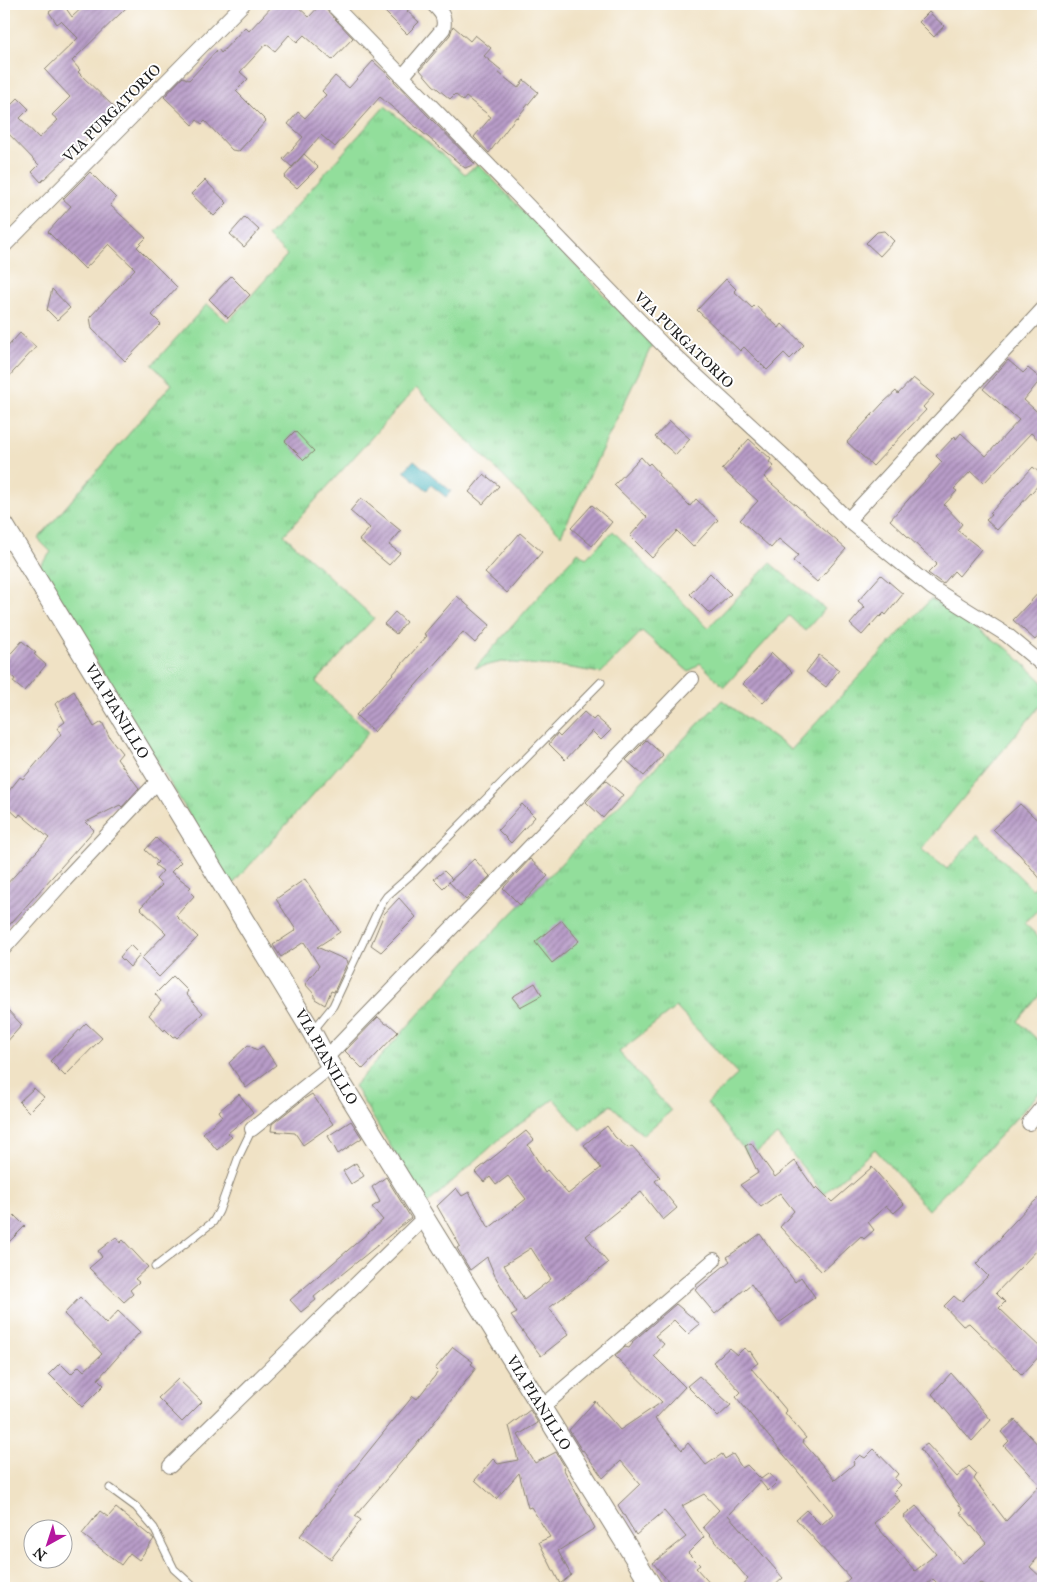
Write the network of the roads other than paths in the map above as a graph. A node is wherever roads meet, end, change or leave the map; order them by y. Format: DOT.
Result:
graph roads {
  1 [pos="243,4"];
  2 [pos="332,4"];
  3 [pos="433,4"];
  4 [pos="403,76"];
  5 [pos="4,246"];
  6 [pos="1043,309"];
  7 [pos="848,520"];
  8 [pos="4,525"];
  9 [pos="1043,665"];
  10 [pos="692,679"];
  11 [pos="601,682"];
  12 [pos="158,780"];
  13 [pos="4,948"];
  14 [pos="312,1032"];
  15 [pos="328,1062"];
  16 [pos="1043,1106"];
  17 [pos="1029,1123"];
  18 [pos="252,1129"];
  19 [pos="424,1218"];
  20 [pos="714,1260"];
  21 [pos="155,1267"];
  22 [pos="541,1408"];
  23 [pos="170,1466"];
  24 [pos="110,1488"];
  25 [pos="195,1588"];
  26 [pos="652,1588"];
  1 -- 5 [label="street, VIA PURGATORIO"];
  2 -- 4 [label="street, VIA PURGATORIO"];
  3 -- 4 [label="street"];
  4 -- 7 [label="street, VIA PURGATORIO"];
  6 -- 7 [label="street"];
  7 -- 9 [label="street, VIA PURGATORIO"];
  8 -- 12 [label="street, VIA PIANILLO"];
  10 -- 15 [label="street"];
  11 -- 14 [label="lane"];
  12 -- 13 [label="street"];
  12 -- 14 [label="street, VIA PIANILLO"];
  14 -- 15 [label="street, VIA PIANILLO"];
  15 -- 18 [label="street"];
  15 -- 19 [label="street, VIA PIANILLO"];
  16 -- 17 [label="street"];
  18 -- 21 [label="lane"];
  19 -- 22 [label="street, VIA PIANILLO"];
  19 -- 23 [label="street"];
  20 -- 22 [label="street"];
  22 -- 26 [label="street, VIA PIANILLO"];
  24 -- 25 [label="lane"];
}
